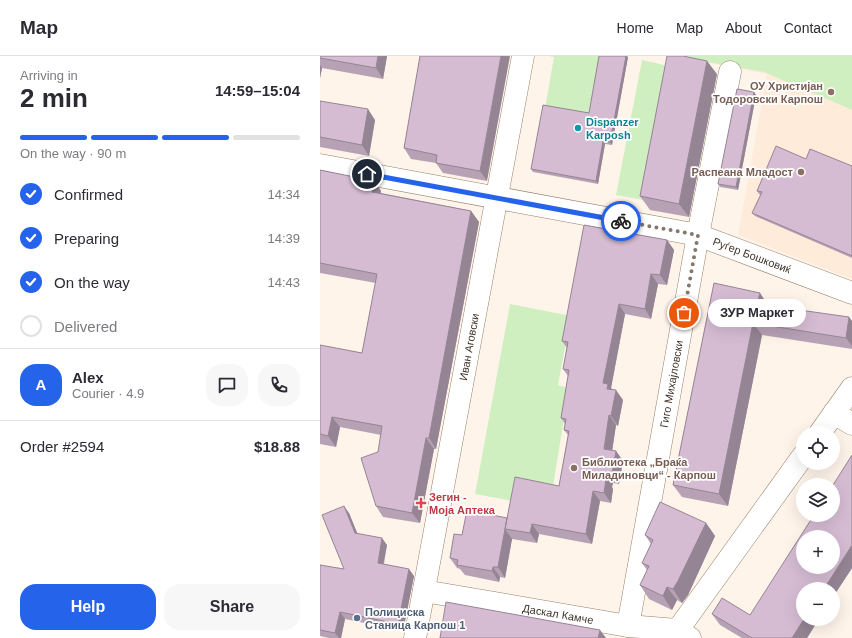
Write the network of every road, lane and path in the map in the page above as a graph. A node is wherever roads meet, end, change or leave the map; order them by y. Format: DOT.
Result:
graph roads {
  1 [pos="523,56"];
  2 [pos="730,72"];
  3 [pos="320,165"];
  4 [pos="498,198"];
  5 [pos="698,235"];
  6 [pos="852,293"];
  7 [pos="852,388"];
  8 [pos="843,418"];
  9 [pos="831,426"];
  10 [pos="796,466"];
  11 [pos="424,591"];
  12 [pos="628,626"];
  13 [pos="680,635"];
  14 [pos="415,638"];
  1 -- 4 [label="street, Иван Аговски"];
  2 -- 5 [label="street, Гиго Михајловски"];
  3 -- 4 [label="street, Руѓер Бошковиќ"];
  4 -- 5 [label="street, Руѓер Бошковиќ"];
  4 -- 11 [label="street, Иван Аговски"];
  5 -- 6 [label="street, Руѓер Бошковиќ"];
  5 -- 12 [label="street, Гиго Михајловски"];
  7 -- 8 [label="street"];
  8 -- 9 [label="street"];
  10 -- 13 [label="street"];
  11 -- 12 [label="street, Даскал Камче"];
  11 -- 14 [label="street, Иван Аговски"];
  12 -- 13 [label="street, Даскал Камче"];
}
